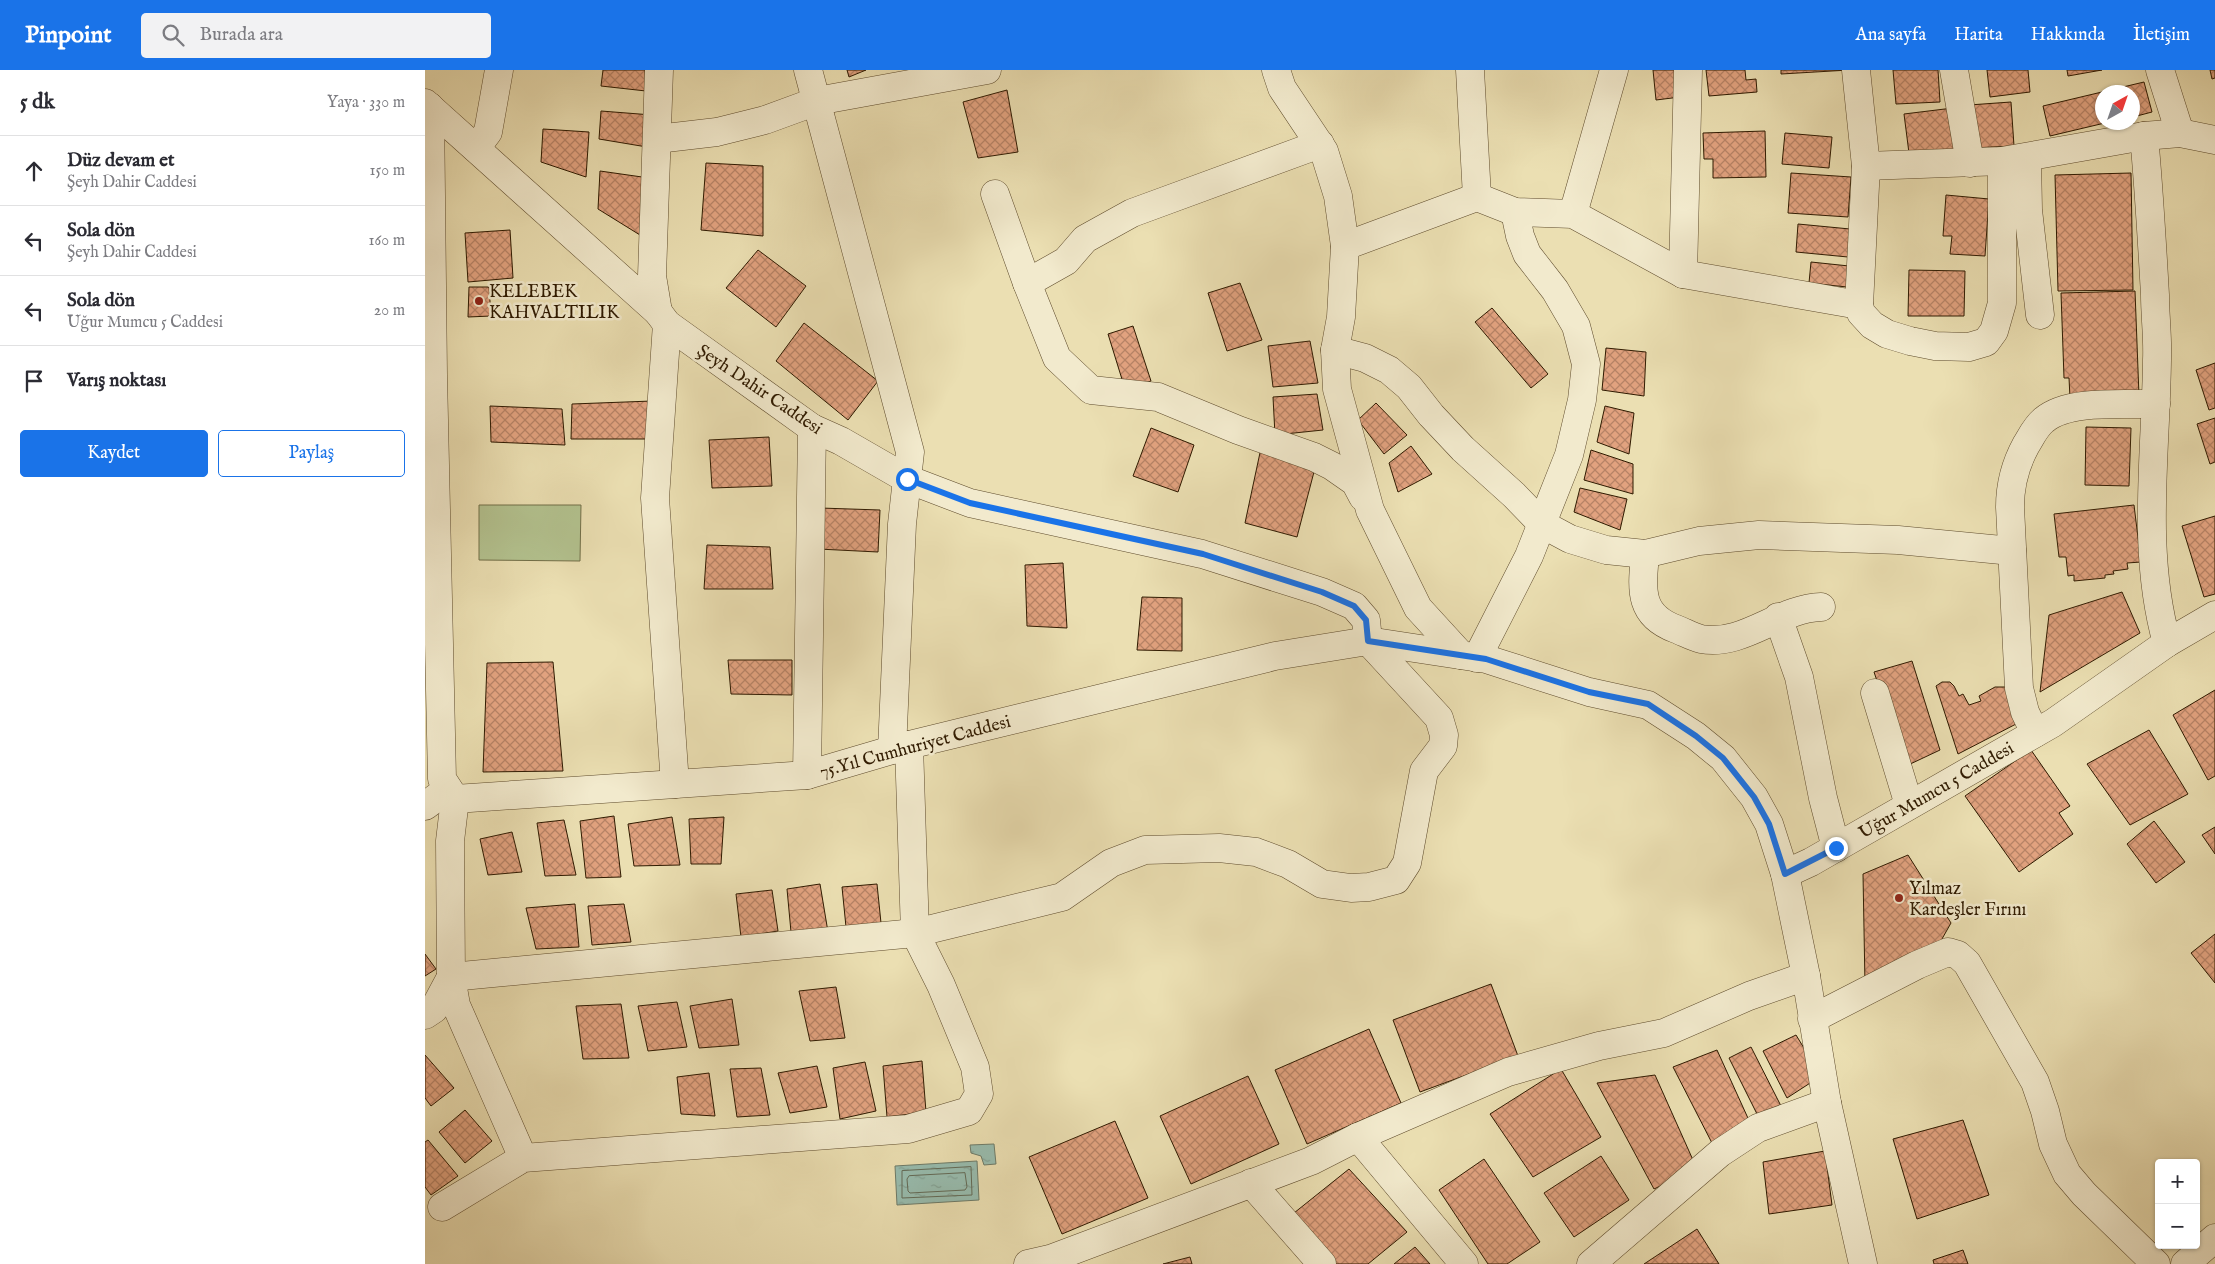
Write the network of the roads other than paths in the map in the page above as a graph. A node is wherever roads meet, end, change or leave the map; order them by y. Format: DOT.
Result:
graph roads {
  1 [pos="499,70"];
  2 [pos="659,70"];
  3 [pos="808,70"];
  4 [pos="987,70"];
  5 [pos="1276,70"];
  6 [pos="1470,70"];
  7 [pos="1614,70"];
  8 [pos="1689,70"];
  9 [pos="1856,70"];
  10 [pos="1954,70"];
  11 [pos="2160,70"];
  12 [pos="817,101"];
  13 [pos="427,105"];
  14 [pos="2180,133"];
  15 [pos="2144,136"];
  16 [pos="657,139"];
  17 [pos="2215,140"];
  18 [pos="1319,144"];
  19 [pos="477,148"];
  20 [pos="2015,160"];
  21 [pos="1970,163"];
  22 [pos="1866,166"];
  23 [pos="995,194"];
  24 [pos="1477,197"];
  25 [pos="1515,212"];
  26 [pos="1573,214"];
  27 [pos="1345,246"];
  28 [pos="1683,274"];
  29 [pos="1027,283"];
  30 [pos="1859,305"];
  31 [pos="2040,315"];
  32 [pos="663,318"];
  33 [pos="1335,350"];
  34 [pos="2156,404"];
  35 [pos="812,428"];
  36 [pos="907,479"];
  37 [pos="1370,510"];
  38 [pos="1542,524"];
  39 [pos="2011,551"];
  40 [pos="1645,554"];
  41 [pos="1821,607"];
  42 [pos="1779,618"];
  43 [pos="2211,625"];
  44 [pos="1368,641"];
  45 [pos="2167,643"];
  46 [pos="1469,656"];
  47 [pos="1875,693"];
  48 [pos="2035,733"];
  49 [pos="901,748"];
  50 [pos="807,775"];
  51 [pos="675,784"];
  52 [pos="443,787"];
  53 [pos="1909,805"];
  54 [pos="425,806"];
  55 [pos="1836,848"];
  56 [pos="1785,874"];
  57 [pos="915,933"];
  58 [pos="1806,976"];
  59 [pos="451,977"];
  60 [pos="425,1015"];
  61 [pos="1812,1019"];
  62 [pos="1827,1103"];
  63 [pos="1358,1138"];
  64 [pos="523,1158"];
  65 [pos="1251,1183"];
  66 [pos="442,1207"];
  67 [pos="2215,1238"];
  68 [pos="1028,1264"];
  69 [pos="1322,1264"];
  70 [pos="1464,1264"];
  71 [pos="1591,1264"];
  72 [pos="1863,1264"];
  73 [pos="2156,1264"];
  74 [pos="2185,1264"];
  1 -- 19 [label="street"];
  2 -- 16 [label="street"];
  3 -- 12 [label="street"];
  4 -- 12 [label="street"];
  5 -- 18 [label="street"];
  6 -- 24 [label="street"];
  7 -- 26 [label="street"];
  8 -- 28 [label="street"];
  9 -- 22 [label="street"];
  10 -- 21 [label="street"];
  11 -- 14 [label="street"];
  12 -- 16 [label="street"];
  12 -- 36 [label="street"];
  13 -- 19 [label="street, Şeyh Dahir Caddesi"];
  13 -- 52 [label="street"];
  14 -- 15 [label="street"];
  14 -- 17 [label="street"];
  15 -- 20 [label="street"];
  15 -- 34 [label="street"];
  16 -- 32 [label="street"];
  18 -- 27 [label="street"];
  18 -- 29 [label="street"];
  19 -- 32 [label="street, Şeyh Dahir Caddesi"];
  20 -- 21 [label="street"];
  20 -- 30 [label="street"];
  20 -- 31 [label="street"];
  21 -- 22 [label="street"];
  22 -- 30 [label="street"];
  23 -- 29 [label="street"];
  24 -- 25 [label="street"];
  24 -- 27 [label="street"];
  25 -- 26 [label="street"];
  25 -- 38 [label="street"];
  26 -- 28 [label="street"];
  27 -- 33 [label="street"];
  28 -- 30 [label="street"];
  29 -- 37 [label="street"];
  32 -- 35 [label="street, Şeyh Dahir Caddesi"];
  32 -- 51 [label="street"];
  33 -- 37 [label="street"];
  33 -- 38 [label="street"];
  34 -- 39 [label="street"];
  34 -- 45 [label="street"];
  35 -- 36 [label="street, Şeyh Dahir Caddesi"];
  35 -- 50 [label="street"];
  36 -- 44 [label="street, Şeyh Dahir Caddesi"];
  36 -- 49 [label="street"];
  37 -- 46 [label="street"];
  38 -- 40 [label="street"];
  38 -- 46 [label="street"];
  39 -- 40 [label="street"];
  39 -- 48 [label="street"];
  40 -- 42 [label="street"];
  41 -- 42 [label="street"];
  42 -- 55 [label="street"];
  43 -- 45 [label="street, Uğur Mumcu 5 Caddesi"];
  44 -- 46 [label="street"];
  44 -- 49 [label="street, 75.Yıl Cumhuriyet Caddesi"];
  44 -- 57 [label="street"];
  45 -- 48 [label="street, Uğur Mumcu 5 Caddesi"];
  46 -- 56 [label="street"];
  47 -- 53 [label="street"];
  48 -- 53 [label="street, Uğur Mumcu 5 Caddesi"];
  49 -- 50 [label="street, 75.Yıl Cumhuriyet Caddesi"];
  49 -- 57 [label="street"];
  50 -- 51 [label="street, 75.Yıl Cumhuriyet Caddesi"];
  51 -- 52 [label="street, 75.Yıl Cumhuriyet Caddesi"];
  52 -- 54 [label="street"];
  52 -- 59 [label="street"];
  53 -- 55 [label="street, Uğur Mumcu 5 Caddesi"];
  55 -- 56 [label="street, Uğur Mumcu 5 Caddesi"];
  56 -- 58 [label="street"];
  57 -- 59 [label="street"];
  57 -- 64 [label="street"];
  58 -- 61 [label="street"];
  58 -- 63 [label="street"];
  59 -- 60 [label="street"];
  59 -- 64 [label="street"];
  61 -- 62 [label="street"];
  61 -- 73 [label="street"];
  62 -- 71 [label="street"];
  62 -- 72 [label="street"];
  63 -- 65 [label="street"];
  63 -- 70 [label="street"];
  64 -- 66 [label="street"];
  65 -- 68 [label="street"];
  65 -- 69 [label="street"];
  67 -- 74 [label="street"];
}
